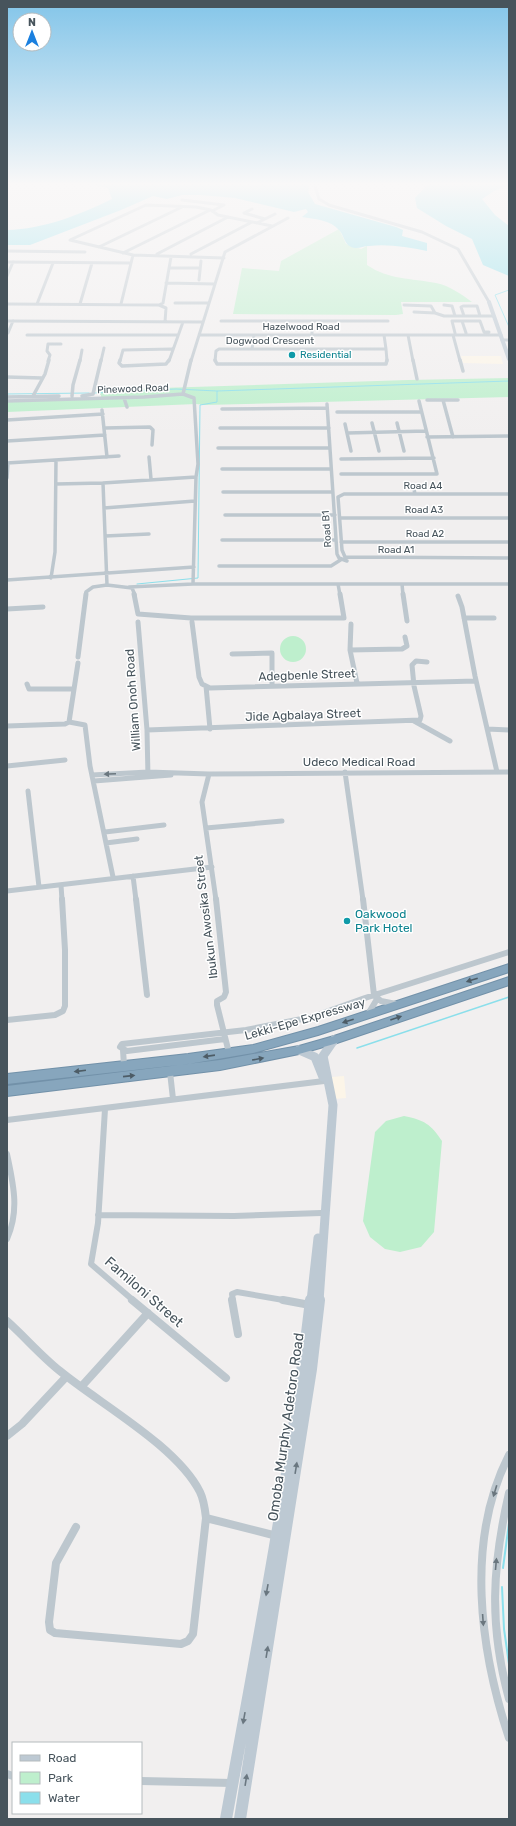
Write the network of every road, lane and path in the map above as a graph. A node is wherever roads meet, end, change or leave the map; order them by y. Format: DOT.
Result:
graph roads {
  1 [pos="51,268"];
  2 [pos="90,268"];
  3 [pos="130,268"];
  4 [pos="169,268"];
  5 [pos="200,268"];
  6 [pos="220,268"];
  7 [pos="469,268"];
  8 [pos="199,280"];
  9 [pos="166,283"];
  10 [pos="215,284"];
  11 [pos="489,302"];
  12 [pos="175,303"];
  13 [pos="209,303"];
  14 [pos="7,304"];
  15 [pos="38,304"];
  16 [pos="80,304"];
  17 [pos="121,304"];
  18 [pos="159,305"];
  19 [pos="404,305"];
  20 [pos="444,305"];
  21 [pos="414,312"];
  22 [pos="435,313"];
  23 [pos="455,316"];
  24 [pos="464,316"];
  25 [pos="480,316"];
  26 [pos="494,316"];
  27 [pos="7,321"];
  28 [pos="13,321"];
  29 [pos="221,321"];
  30 [pos="312,321"];
  31 [pos="388,321"];
  32 [pos="462,321"];
  33 [pos="165,322"];
  34 [pos="183,322"];
  35 [pos="203,322"];
  36 [pos="8,333"];
  37 [pos="466,333"];
  38 [pos="454,334"];
  39 [pos="178,335"];
  40 [pos="199,335"];
  41 [pos="254,335"];
  42 [pos="312,335"];
  43 [pos="384,335"];
  44 [pos="408,335"];
  45 [pos="501,335"];
  46 [pos="509,340"];
  47 [pos="48,344"];
  48 [pos="62,344"];
  49 [pos="104,348"];
  50 [pos="172,349"];
  51 [pos="252,349"];
  52 [pos="386,349"];
  53 [pos="82,350"];
  54 [pos="509,359"];
  55 [pos="463,371"];
  56 [pos="7,377"];
  57 [pos="42,378"];
  58 [pos="416,379"];
  59 [pos="183,391"];
  60 [pos="34,394"];
  61 [pos="71,394"];
  62 [pos="7,397"];
  63 [pos="124,398"];
  64 [pos="427,400"];
  65 [pos="443,400"];
  66 [pos="458,400"];
  67 [pos="7,401"];
  68 [pos="419,401"];
  69 [pos="127,407"];
  70 [pos="222,409"];
  71 [pos="337,412"];
  72 [pos="421,412"];
  73 [pos="7,420"];
  74 [pos="372,423"];
  75 [pos="397,423"];
  76 [pos="346,424"];
  77 [pos="105,428"];
  78 [pos="220,428"];
  79 [pos="329,428"];
  80 [pos="426,431"];
  81 [pos="347,432"];
  82 [pos="374,432"];
  83 [pos="398,432"];
  84 [pos="106,435"];
  85 [pos="509,436"];
  86 [pos="427,437"];
  87 [pos="453,437"];
  88 [pos="7,441"];
  89 [pos="152,445"];
  90 [pos="218,448"];
  91 [pos="330,448"];
  92 [pos="351,451"];
  93 [pos="379,451"];
  94 [pos="404,451"];
  95 [pos="119,456"];
  96 [pos="107,457"];
  97 [pos="149,457"];
  98 [pos="434,458"];
  99 [pos="341,459"];
  100 [pos="56,460"];
  101 [pos="8,463"];
  102 [pos="222,469"];
  103 [pos="331,469"];
  104 [pos="341,474"];
  105 [pos="196,477"];
  106 [pos="7,478"];
  107 [pos="151,479"];
  108 [pos="103,483"];
  109 [pos="56,484"];
  110 [pos="413,485"];
  111 [pos="223,492"];
  112 [pos="333,492"];
  113 [pos="414,494"];
  114 [pos="509,494"];
  115 [pos="338,497"];
  116 [pos="195,501"];
  117 [pos="104,508"];
  118 [pos="225,515"];
  119 [pos="334,515"];
  120 [pos="340,518"];
  121 [pos="509,518"];
  122 [pos="148,534"];
  123 [pos="105,536"];
  124 [pos="222,540"];
  125 [pos="336,540"];
  126 [pos="341,542"];
  127 [pos="509,542"];
  128 [pos="456,558"];
  129 [pos="509,558"];
  130 [pos="342,560"];
  131 [pos="219,566"];
  132 [pos="194,567"];
  133 [pos="108,573"];
  134 [pos="51,578"];
  135 [pos="7,580"];
  136 [pos="193,584"];
  137 [pos="338,584"];
  138 [pos="402,584"];
  139 [pos="509,584"];
  140 [pos="107,585"];
  141 [pos="130,587"];
  142 [pos="458,596"];
  143 [pos="43,607"];
  144 [pos="7,609"];
  145 [pos="464,618"];
  146 [pos="494,618"];
  147 [pos="191,620"];
  148 [pos="407,621"];
  149 [pos="138,622"];
  150 [pos="351,624"];
  151 [pos="405,637"];
  152 [pos="350,650"];
  153 [pos="232,654"];
  154 [pos="78,657"];
  155 [pos="427,662"];
  156 [pos="78,663"];
  157 [pos="476,681"];
  158 [pos="413,682"];
  159 [pos="357,683"];
  160 [pos="27,684"];
  161 [pos="206,686"];
  162 [pos="272,686"];
  163 [pos="74,689"];
  164 [pos="414,721"];
  165 [pos="69,722"];
  166 [pos="7,726"];
  167 [pos="210,729"];
  168 [pos="147,730"];
  169 [pos="487,730"];
  170 [pos="509,730"];
  171 [pos="450,741"];
  172 [pos="65,760"];
  173 [pos="7,766"];
  174 [pos="345,772"];
  175 [pos="497,772"];
  176 [pos="509,772"];
  177 [pos="209,774"];
  178 [pos="92,775"];
  179 [pos="148,775"];
  180 [pos="94,781"];
  181 [pos="28,791"];
  182 [pos="282,821"];
  183 [pos="164,825"];
  184 [pos="206,828"];
  185 [pos="104,832"];
  186 [pos="137,839"];
  187 [pos="106,843"];
  188 [pos="212,867"];
  189 [pos="133,876"];
  190 [pos="113,877"];
  191 [pos="61,885"];
  192 [pos="40,887"];
  193 [pos="7,891"];
  194 [pos="509,952"];
  195 [pos="509,968"];
  196 [pos="509,981"];
  197 [pos="147,995"];
  198 [pos="376,997"];
  199 [pos="398,1004"];
  200 [pos="368,1014"];
  201 [pos="7,1020"];
  202 [pos="224,1036"];
  203 [pos="334,1040"];
  204 [pos="299,1050"];
  205 [pos="229,1053"];
  206 [pos="124,1066"];
  207 [pos="170,1072"];
  208 [pos="7,1079"];
  209 [pos="324,1081"];
  210 [pos="7,1091"];
  211 [pos="173,1099"];
  212 [pos="105,1109"];
  213 [pos="7,1120"];
  214 [pos="7,1154"];
  215 [pos="321,1213"];
  216 [pos="98,1215"];
  217 [pos="7,1239"];
  218 [pos="312,1306"];
  219 [pos="148,1313"];
  220 [pos="7,1321"];
  221 [pos="238,1334"];
  222 [pos="66,1377"];
  223 [pos="226,1378"];
  224 [pos="81,1388"];
  225 [pos="7,1436"];
  226 [pos="509,1455"];
  227 [pos="509,1493"];
  228 [pos="206,1518"];
  229 [pos="76,1527"];
  230 [pos="277,1536"];
  231 [pos="509,1699"];
  232 [pos="509,1738"];
  233 [pos="142,1781"];
  234 [pos="232,1783"];
  235 [pos="226,1819"];
  236 [pos="240,1819"];
  1 -- 15 [label="street"];
  2 -- 16 [label="street"];
  3 -- 17 [label="street"];
  4 -- 9 [label="street"];
  5 -- 8 [label="street"];
  6 -- 10 [label="street, Pinewood Road"];
  7 -- 11 [label="street"];
  9 -- 10 [label="street"];
  9 -- 18 [label="street"];
  10 -- 13 [label="street, Pinewood Road"];
  11 -- 26 [label="street"];
  12 -- 13 [label="street"];
  13 -- 35 [label="street, Pinewood Road"];
  14 -- 15 [label="street"];
  15 -- 16 [label="street"];
  16 -- 17 [label="street"];
  17 -- 18 [label="street"];
  18 -- 33 [label="street"];
  19 -- 22 [label="street"];
  20 -- 23 [label="street"];
  21 -- 22 [label="street"];
  22 -- 23 [label="street"];
  23 -- 24 [label="street"];
  24 -- 25 [label="street"];
  24 -- 25 [label="street"];
  25 -- 26 [label="street"];
  26 -- 45 [label="street"];
  27 -- 28 [label="street"];
  28 -- 33 [label="street"];
  28 -- 36 [label="street"];
  29 -- 30 [label="street"];
  30 -- 31 [label="street"];
  30 -- 42 [label="street"];
  32 -- 37 [label="street"];
  32 -- 38 [label="street"];
  32 -- 45 [label="street"];
  33 -- 34 [label="street"];
  34 -- 35 [label="street"];
  34 -- 39 [label="street"];
  35 -- 40 [label="street, Pinewood Road"];
  38 -- 44 [label="street, Hazelwood Road"];
  38 -- 45 [label="street, Hazelwood Road"];
  38 -- 55 [label="street"];
  39 -- 47 [label="street"];
  39 -- 50 [label="street"];
  40 -- 41 [label="street, Hazelwood Road"];
  40 -- 59 [label="street, Pinewood Road"];
  41 -- 42 [label="street, Hazelwood Road"];
  41 -- 51 [label="street"];
  42 -- 43 [label="street, Hazelwood Road"];
  43 -- 44 [label="street, Hazelwood Road"];
  43 -- 52 [label="street"];
  44 -- 58 [label="street"];
  45 -- 46 [label="street"];
  45 -- 54 [label="street"];
  47 -- 48 [label="street"];
  47 -- 57 [label="street"];
  49 -- 61 [label="street"];
  50 -- 50 [label="street"];
  51 -- 52 [label="street, Dogwood Crescent"];
  51 -- 52 [label="street, Dogwood Crescent"];
  53 -- 61 [label="street"];
  56 -- 57 [label="street"];
  57 -- 60 [label="street"];
  59 -- 63 [label="street, Pinewood Road"];
  59 -- 105 [label="street"];
  60 -- 61 [label="street"];
  60 -- 62 [label="street"];
  63 -- 67 [label="street, Pinewood Road"];
  63 -- 69 [label="street"];
  64 -- 65 [label="street"];
  65 -- 66 [label="street"];
  65 -- 87 [label="street"];
  68 -- 72 [label="street"];
  70 -- 79 [label="street, Road B1"];
  71 -- 72 [label="street"];
  72 -- 80 [label="street"];
  73 -- 77 [label="street"];
  74 -- 82 [label="street"];
  75 -- 83 [label="street"];
  76 -- 81 [label="street"];
  77 -- 84 [label="street"];
  77 -- 89 [label="street"];
  78 -- 79 [label="street"];
  79 -- 91 [label="street, Road B1"];
  80 -- 83 [label="street"];
  80 -- 86 [label="street"];
  81 -- 82 [label="street"];
  81 -- 92 [label="street"];
  82 -- 83 [label="street"];
  82 -- 93 [label="street"];
  83 -- 94 [label="street"];
  84 -- 88 [label="street"];
  84 -- 96 [label="street"];
  85 -- 87 [label="street"];
  86 -- 87 [label="street"];
  86 -- 98 [label="street"];
  90 -- 91 [label="street"];
  91 -- 103 [label="street, Road B1"];
  95 -- 96 [label="street"];
  96 -- 100 [label="street"];
  97 -- 107 [label="street"];
  98 -- 99 [label="street"];
  98 -- 104 [label="street"];
  100 -- 101 [label="street"];
  100 -- 109 [label="street"];
  101 -- 106 [label="street"];
  102 -- 103 [label="street"];
  103 -- 112 [label="street, Road B1"];
  105 -- 107 [label="street"];
  105 -- 116 [label="street"];
  107 -- 108 [label="street"];
  108 -- 109 [label="street"];
  108 -- 117 [label="street"];
  109 -- 134 [label="street"];
  110 -- 113 [label="street"];
  111 -- 112 [label="street"];
  112 -- 119 [label="street, Road B1"];
  113 -- 114 [label="street, Road A4"];
  113 -- 115 [label="street, Road A4"];
  115 -- 120 [label="street, Road A1"];
  116 -- 117 [label="street"];
  116 -- 132 [label="street"];
  117 -- 123 [label="street"];
  118 -- 119 [label="street"];
  119 -- 125 [label="street, Road B1"];
  120 -- 121 [label="street, Road A3"];
  120 -- 126 [label="street, Road A1"];
  122 -- 123 [label="street"];
  123 -- 133 [label="street"];
  124 -- 125 [label="street"];
  125 -- 130 [label="street, Road B1"];
  126 -- 127 [label="street, Road A2"];
  126 -- 128 [label="street, Road A1"];
  128 -- 129 [label="street, Road A1"];
  128 -- 130 [label="street, Road B1"];
  130 -- 131 [label="street"];
  132 -- 133 [label="street"];
  132 -- 136 [label="street"];
  133 -- 134 [label="street"];
  133 -- 140 [label="street"];
  134 -- 135 [label="street"];
  136 -- 137 [label="street"];
  136 -- 141 [label="street"];
  137 -- 138 [label="street"];
  137 -- 147 [label="street"];
  138 -- 139 [label="street"];
  138 -- 148 [label="street"];
  140 -- 141 [label="street"];
  140 -- 154 [label="street"];
  141 -- 147 [label="street"];
  142 -- 145 [label="street"];
  143 -- 144 [label="street"];
  145 -- 146 [label="street"];
  145 -- 157 [label="street"];
  147 -- 161 [label="street"];
  149 -- 168 [label="street, William Onoh Road"];
  150 -- 152 [label="street"];
  151 -- 152 [label="street"];
  152 -- 159 [label="street"];
  153 -- 162 [label="street"];
  155 -- 158 [label="street"];
  156 -- 163 [label="street"];
  157 -- 158 [label="street, Adegbenle Street"];
  157 -- 169 [label="street"];
  158 -- 159 [label="street, Adegbenle Street"];
  158 -- 164 [label="street"];
  159 -- 162 [label="street, Adegbenle Street"];
  160 -- 163 [label="street"];
  161 -- 162 [label="street, Adegbenle Street"];
  161 -- 167 [label="street"];
  163 -- 165 [label="street"];
  164 -- 167 [label="street, Jide Agbalaya Street"];
  164 -- 171 [label="street"];
  165 -- 166 [label="street"];
  165 -- 178 [label="street"];
  167 -- 168 [label="street, Jide Agbalaya Street"];
  168 -- 179 [label="street, William Onoh Road"];
  169 -- 170 [label="street"];
  169 -- 175 [label="street"];
  172 -- 173 [label="street"];
  174 -- 175 [label="street, Udeco Medical Road"];
  174 -- 177 [label="street, Udeco Medical Road"];
  174 -- 198 [label="street"];
  175 -- 176 [label="street, Udeco Medical Road"];
  177 -- 179 [label="street, Udeco Medical Road"];
  177 -- 184 [label="street, Ibukun Awosika Street"];
  179 -- 178 [label="street, one-way"];
  178 -- 180 [label="street"];
  179 -- 180 [label="street"];
  180 -- 185 [label="street"];
  181 -- 192 [label="street"];
  182 -- 184 [label="street"];
  183 -- 185 [label="street"];
  184 -- 188 [label="street, Ibukun Awosika Street"];
  185 -- 187 [label="street"];
  186 -- 187 [label="street"];
  187 -- 190 [label="street"];
  188 -- 189 [label="street"];
  188 -- 202 [label="street, Ibukun Awosika Street"];
  189 -- 190 [label="street"];
  189 -- 197 [label="street"];
  190 -- 191 [label="street"];
  191 -- 192 [label="street"];
  191 -- 201 [label="street"];
  192 -- 193 [label="street"];
  194 -- 198 [label="street"];
  195 -- 199 [label="highway, Lekki-Epe Expressway, one-way"];
  203 -- 196 [label="highway, Lekki-Epe Expressway, one-way"];
  198 -- 199 [label="street"];
  198 -- 200 [label="street"];
  198 -- 202 [label="street"];
  199 -- 200 [label="highway, Lekki-Epe Expressway"];
  200 -- 205 [label="highway, Lekki-Epe Expressway, one-way"];
  202 -- 205 [label="street, Ibukun Awosika Street"];
  202 -- 206 [label="street"];
  203 -- 204 [label="highway, Lekki-Epe Expressway"];
  236 -- 203 [label="street, Omoba Murphy Adetoro Road, one-way"];
  207 -- 204 [label="highway, Lekki-Epe Expressway, one-way"];
  204 -- 209 [label="street, Omoba Murphy Adetoro Road"];
  205 -- 206 [label="highway, Lekki-Epe Expressway, one-way"];
  206 -- 208 [label="highway, Lekki-Epe Expressway, one-way"];
  210 -- 207 [label="highway, Lekki-Epe Expressway, one-way"];
  207 -- 211 [label="street"];
  209 -- 211 [label="street"];
  209 -- 215 [label="street, Omoba Murphy Adetoro Road"];
  211 -- 212 [label="street"];
  212 -- 213 [label="street"];
  212 -- 216 [label="street, Familoni Street"];
  214 -- 217 [label="street"];
  215 -- 216 [label="street"];
  215 -- 218 [label="street, Omoba Murphy Adetoro Road"];
  216 -- 219 [label="street, Familoni Street"];
  218 -- 221 [label="street"];
  218 -- 230 [label="street, Omoba Murphy Adetoro Road"];
  219 -- 223 [label="street, Familoni Street"];
  219 -- 224 [label="street"];
  220 -- 222 [label="street"];
  222 -- 224 [label="street"];
  222 -- 225 [label="street"];
  224 -- 228 [label="street"];
  226 -- 232 [label="street, one-way"];
  231 -- 227 [label="street, one-way"];
  228 -- 229 [label="street"];
  228 -- 230 [label="street"];
  230 -- 234 [label="street, Omoba Murphy Adetoro Road, one-way"];
  233 -- 234 [label="street"];
  234 -- 235 [label="street, Omoba Murphy Adetoro Road"];
}
